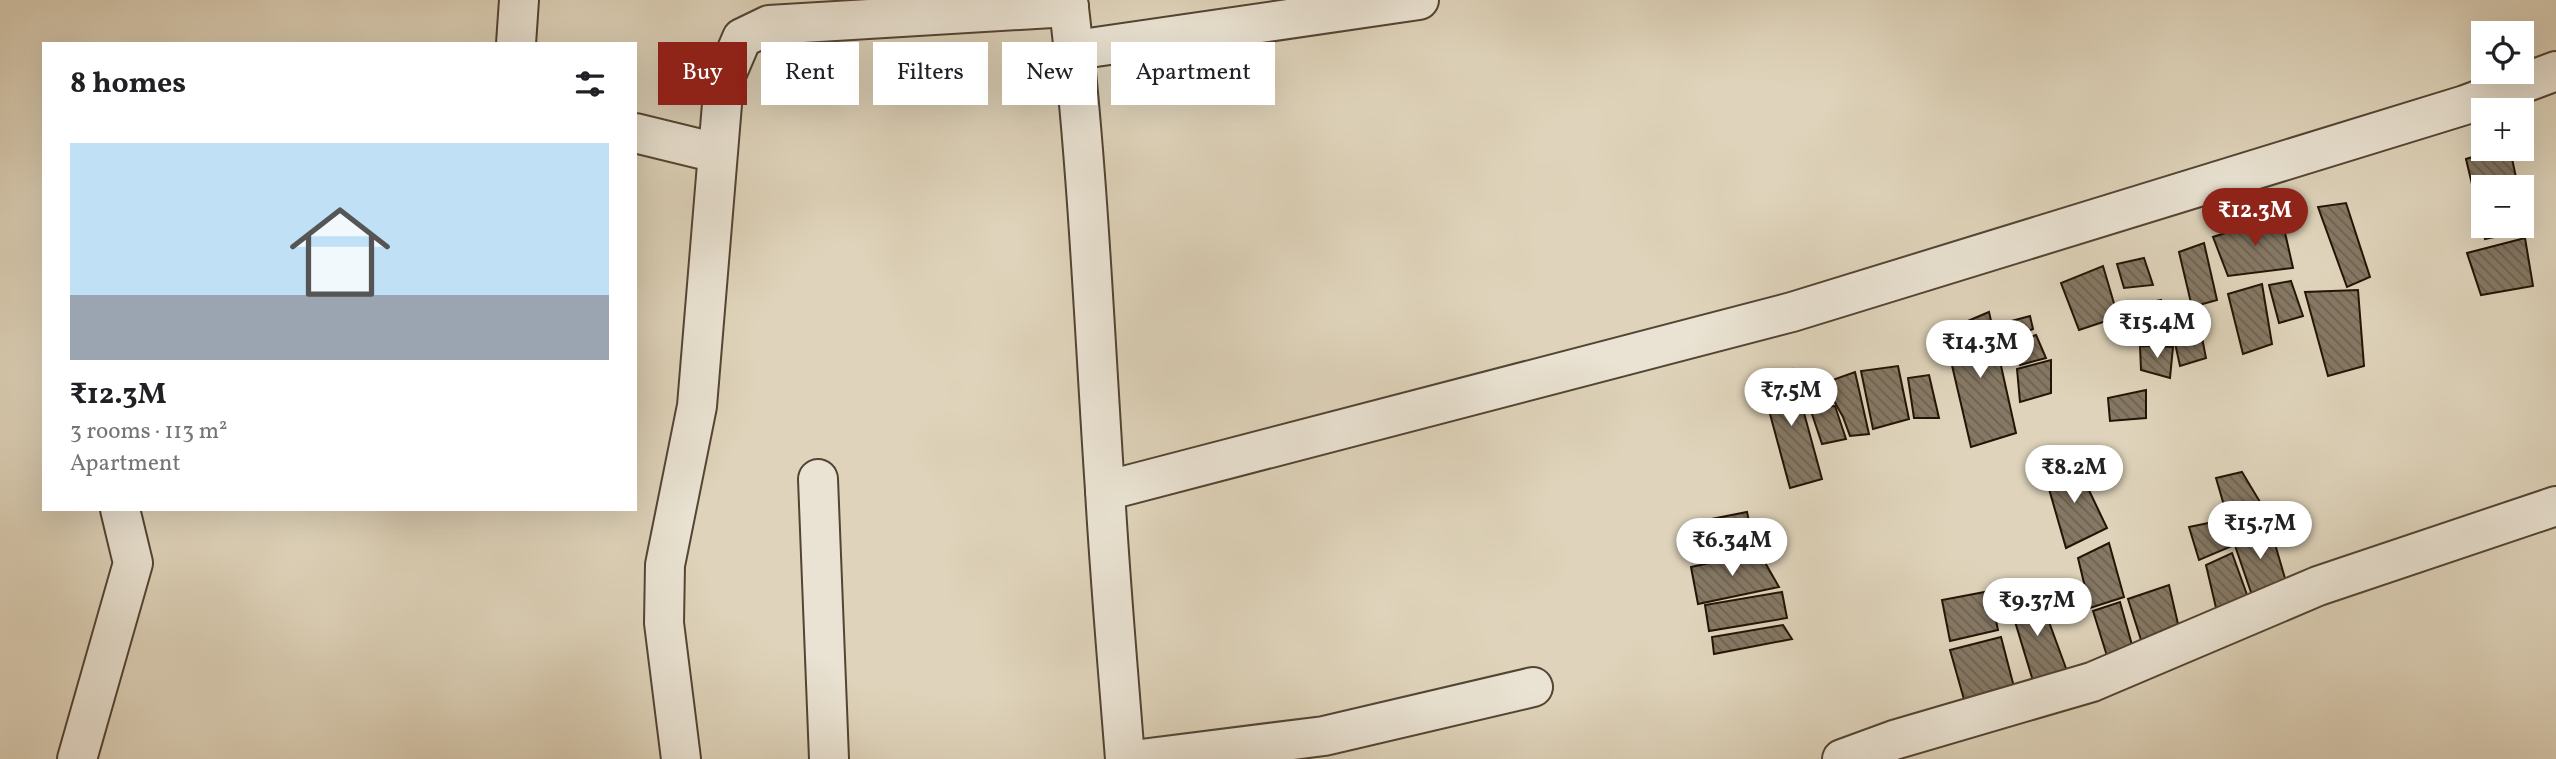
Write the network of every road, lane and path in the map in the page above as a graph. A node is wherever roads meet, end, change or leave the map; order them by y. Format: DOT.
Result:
graph roads {
  1 [pos="519,0"];
  2 [pos="1419,0"];
  3 [pos="1068,4"];
  4 [pos="516,42"];
  5 [pos="1074,42"];
  6 [pos="1097,47"];
  7 [pos="2556,71"];
  8 [pos="1079,105"];
  9 [pos="637,133"];
  10 [pos="717,153"];
  11 [pos="818,479"];
  12 [pos="1105,491"];
  13 [pos="2556,506"];
  14 [pos="120,511"];
  15 [pos="1533,688"];
  16 [pos="1328,748"];
  17 [pos="77,759"];
  18 [pos="681,759"];
  19 [pos="829,759"];
  20 [pos="1125,759"];
  21 [pos="1141,759"];
  22 [pos="1842,759"];
  1 -- 4 [label="street"];
  2 -- 6 [label="street"];
  3 -- 5 [label="street"];
  3 -- 10 [label="street"];
  7 -- 12 [label="street"];
  8 -- 12 [label="street"];
  9 -- 10 [label="street"];
  10 -- 18 [label="street"];
  11 -- 19 [label="street"];
  12 -- 20 [label="street"];
  13 -- 22 [label="street"];
  14 -- 17 [label="street"];
  15 -- 16 [label="street"];
  16 -- 21 [label="street"];
}
